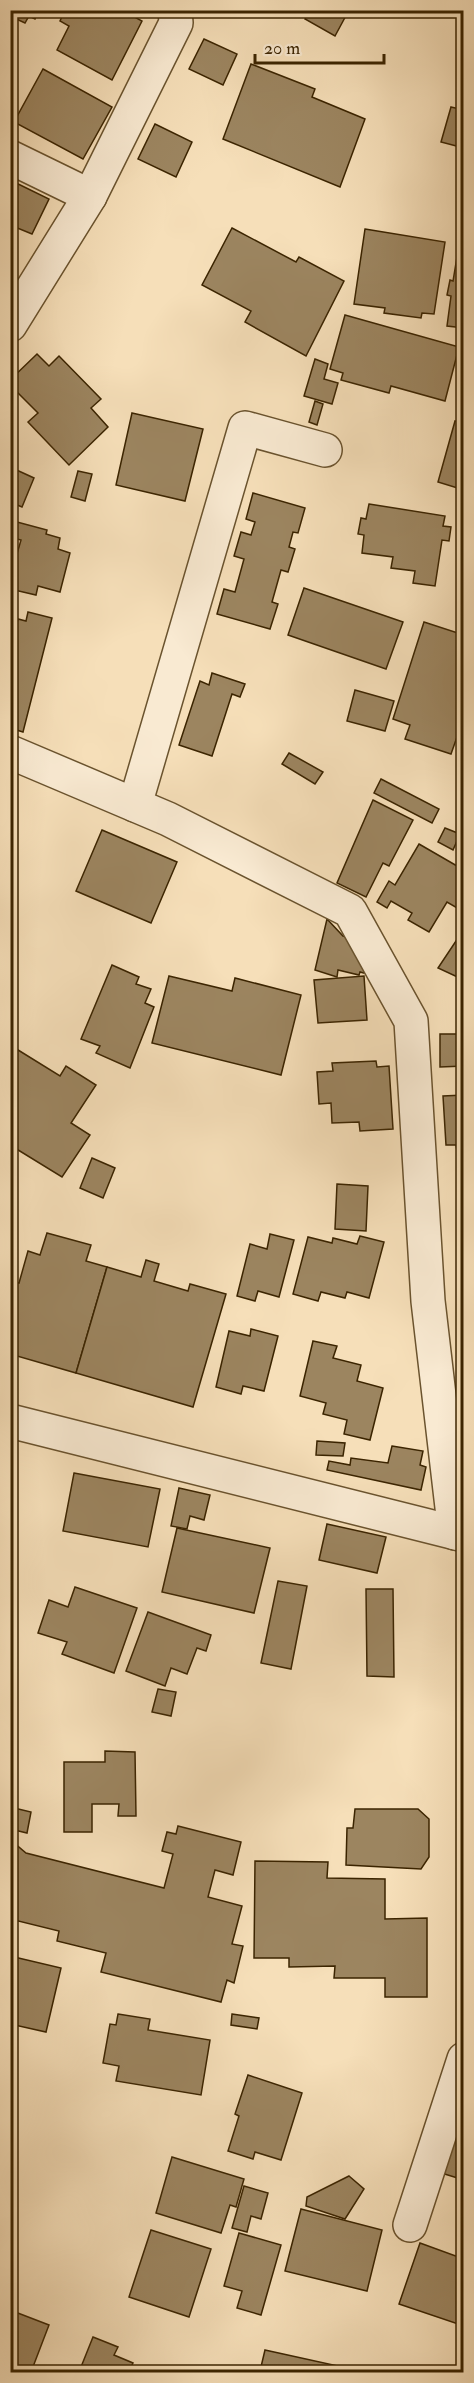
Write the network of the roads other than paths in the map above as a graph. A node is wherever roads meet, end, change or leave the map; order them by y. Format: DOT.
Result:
graph roads {
  1 [pos="167,15"];
  2 [pos="10,157"];
  3 [pos="90,196"];
  4 [pos="10,325"];
  5 [pos="326,450"];
  6 [pos="10,752"];
  7 [pos="135,805"];
  8 [pos="10,1421"];
  9 [pos="459,1534"];
  10 [pos="464,2059"];
  11 [pos="410,2226"];
  1 -- 3 [label="street"];
  2 -- 3 [label="street"];
  3 -- 4 [label="street"];
  5 -- 7 [label="street"];
  6 -- 7 [label="street"];
  7 -- 9 [label="street"];
  8 -- 9 [label="street"];
  10 -- 11 [label="street"];
}
